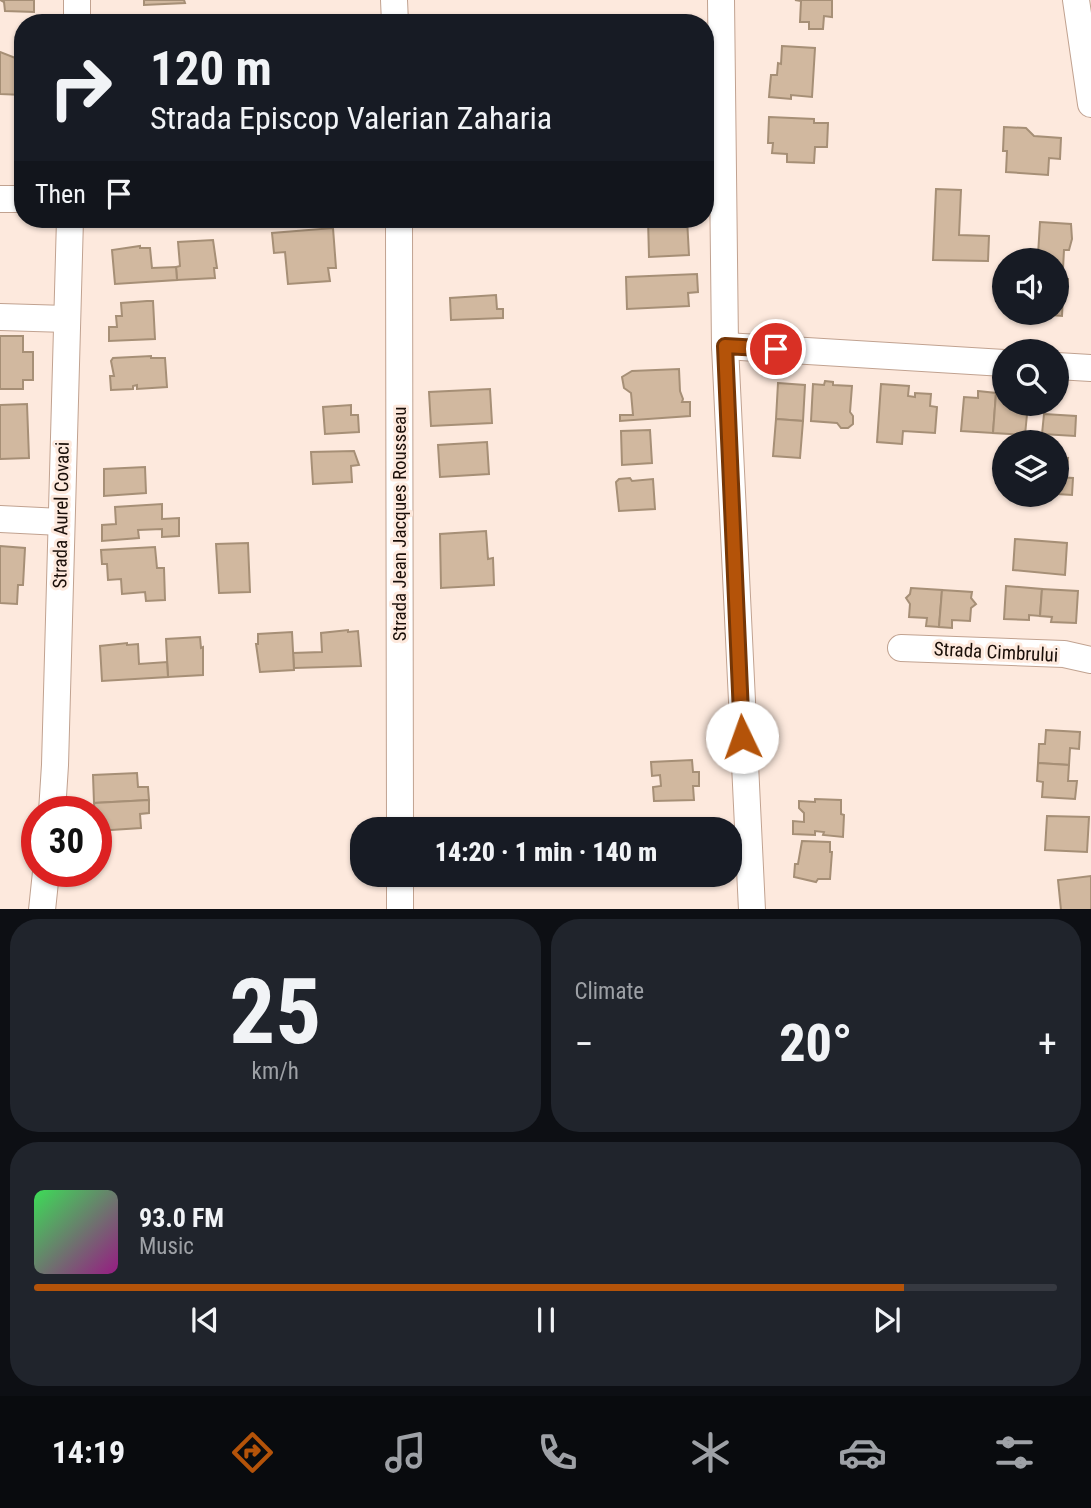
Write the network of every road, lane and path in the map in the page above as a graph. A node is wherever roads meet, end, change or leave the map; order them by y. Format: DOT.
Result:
graph roads {
  1 [pos="721,0"];
  2 [pos="1076,0"];
  3 [pos="1091,104"];
  4 [pos="70,228"];
  5 [pos="399,228"];
  6 [pos="0,317"];
  7 [pos="67,319"];
  8 [pos="725,346"];
  9 [pos="992,362"];
  10 [pos="1069,367"];
  11 [pos="1091,368"];
  12 [pos="0,520"];
  13 [pos="61,522"];
  14 [pos="901,648"];
  15 [pos="1091,660"];
  16 [pos="53,796"];
  17 [pos="400,817"];
  18 [pos="44,887"];
  19 [pos="400,887"];
  20 [pos="42,909"];
  21 [pos="400,909"];
  22 [pos="752,909"];
  1 -- 8 [label="street"];
  2 -- 3 [label="street"];
  4 -- 7 [label="street, Strada Aurel Covaci"];
  5 -- 17 [label="street, Strada Jean Jacques Rousseau"];
  6 -- 7 [label="street"];
  7 -- 13 [label="street, Strada Aurel Covaci"];
  8 -- 9 [label="street"];
  8 -- 22 [label="street"];
  10 -- 11 [label="street"];
  12 -- 13 [label="street"];
  13 -- 16 [label="street, Strada Aurel Covaci"];
  14 -- 15 [label="street, Strada Cimbrului"];
  18 -- 20 [label="street"];
  19 -- 21 [label="street"];
}
